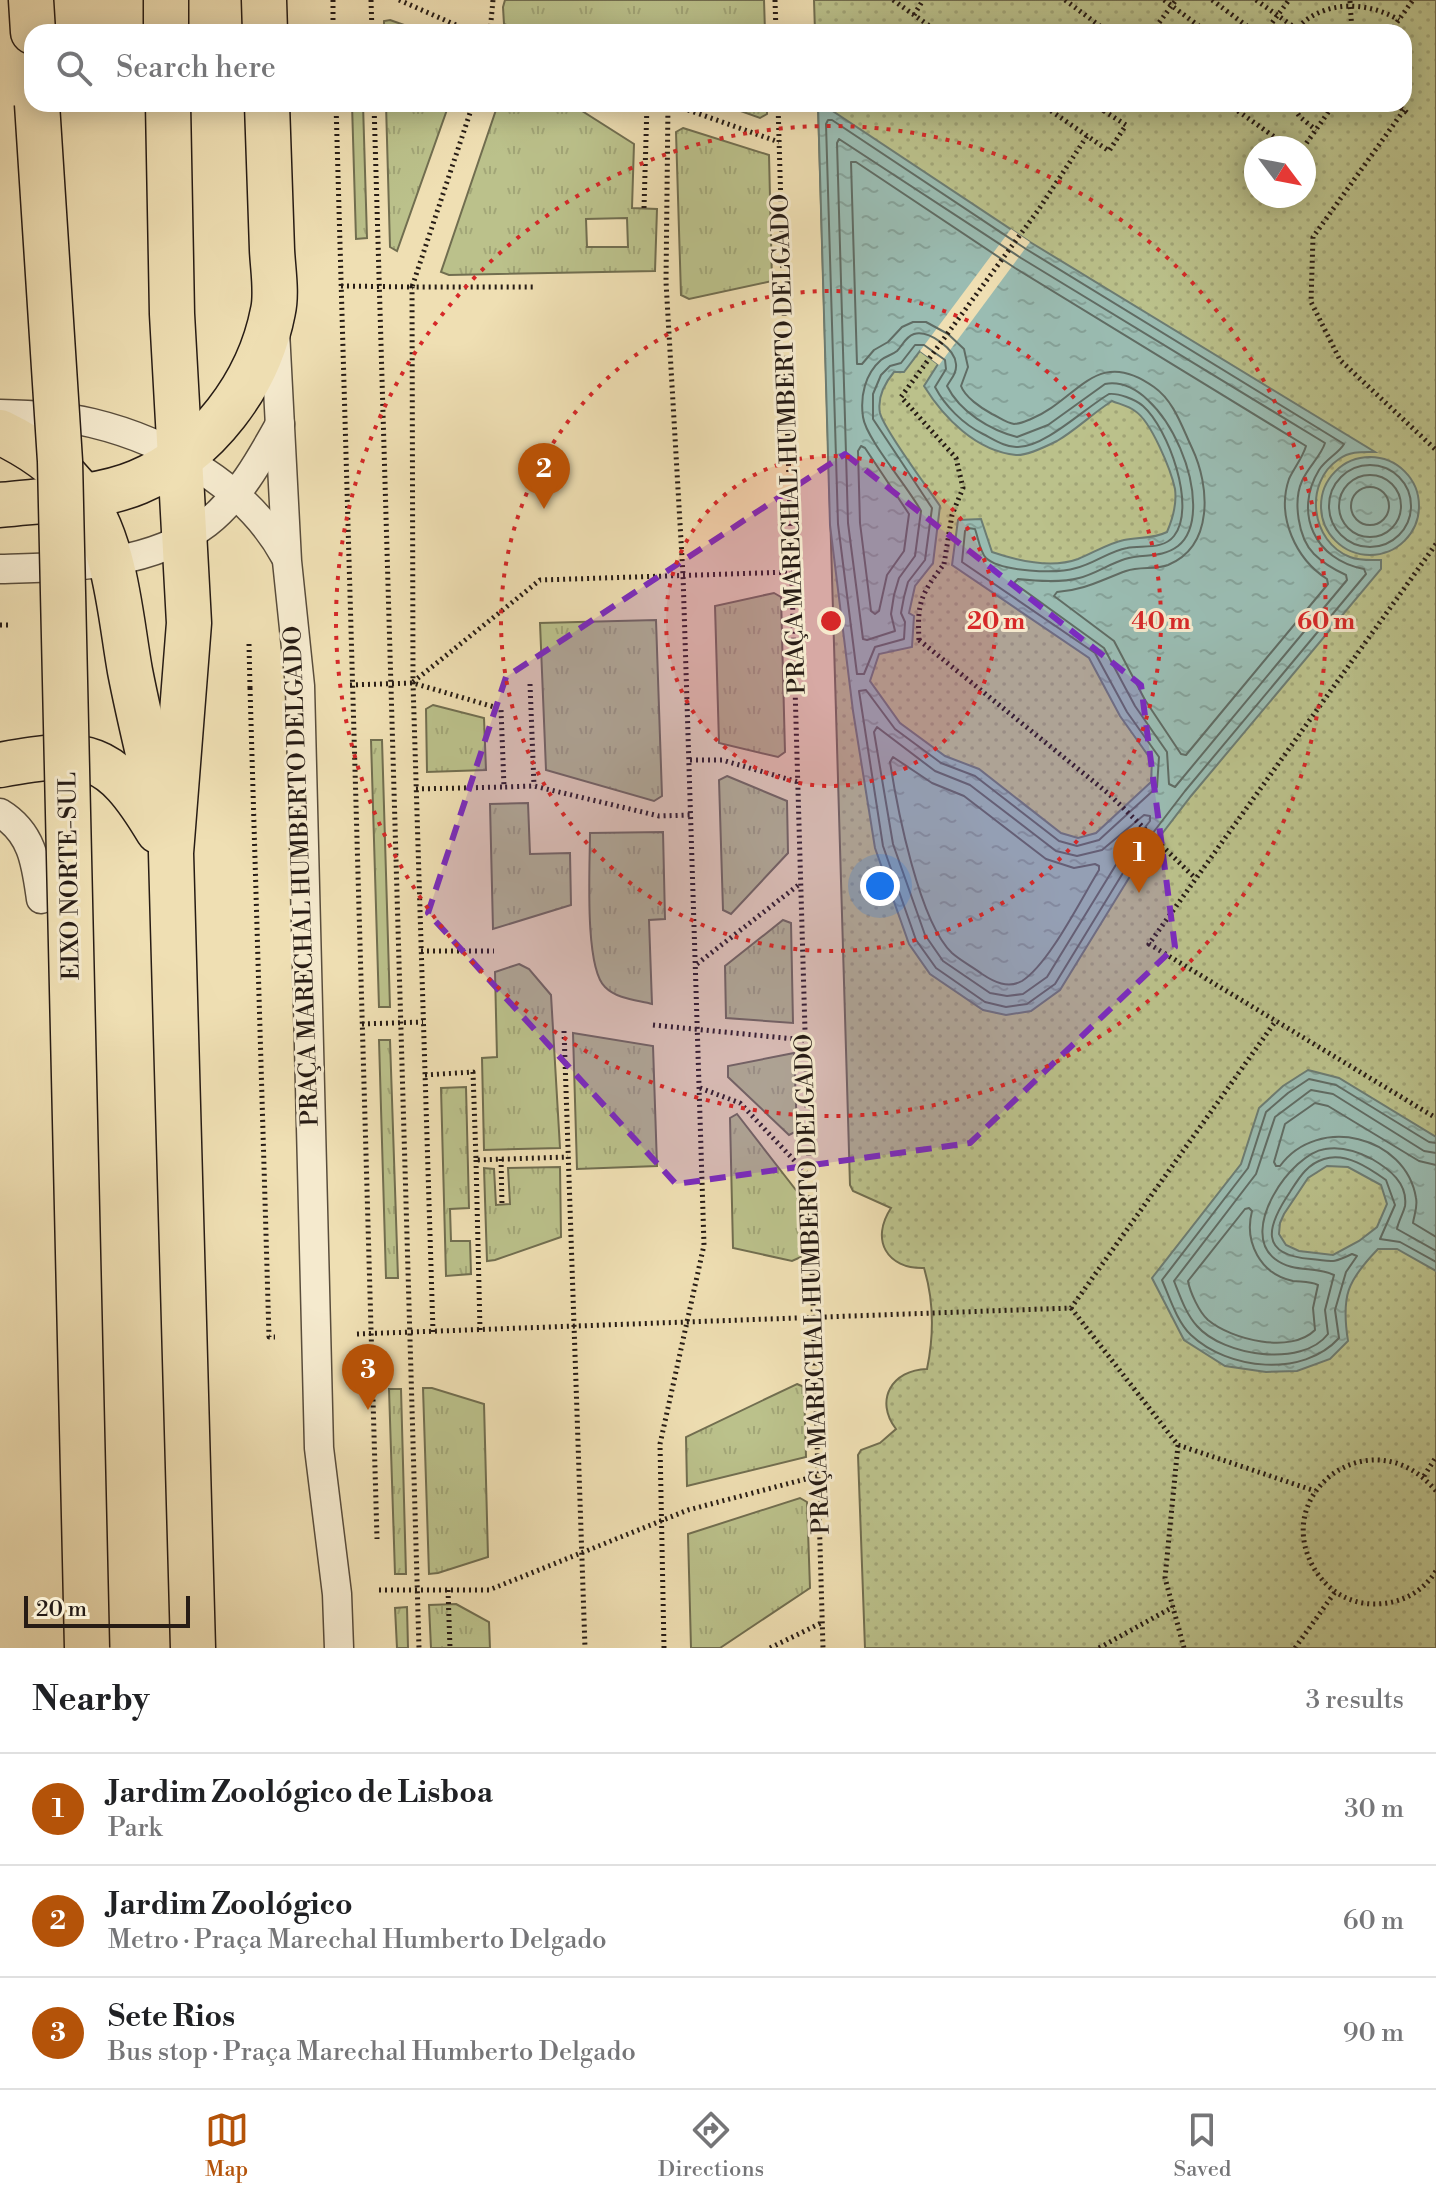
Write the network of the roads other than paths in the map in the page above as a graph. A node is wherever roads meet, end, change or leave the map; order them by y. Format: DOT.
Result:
graph roads {
  1 [pos="31,0"];
  2 [pos="166,0"];
  3 [pos="264,0"];
  4 [pos="32,24"];
  5 [pos="166,24"];
  6 [pos="265,24"];
  7 [pos="38,112"];
  8 [pos="168,112"];
  9 [pos="267,112"];
  10 [pos="274,309"];
  11 [pos="0,414"];
  12 [pos="280,423"];
  13 [pos="0,432"];
  14 [pos="180,458"];
  15 [pos="234,495"];
  16 [pos="82,496"];
  17 [pos="0,505"];
  18 [pos="184,538"];
  19 [pos="110,561"];
  20 [pos="287,561"];
  21 [pos="0,569"];
  22 [pos="0,765"];
  23 [pos="0,813"];
  24 [pos="171,853"];
  25 [pos="41,899"];
  26 [pos="87,1648"];
  27 [pos="193,1648"];
  28 [pos="339,1648"];
  1 -- 4 [label="main road"];
  2 -- 5 [label="main road"];
  3 -- 6 [label="main road"];
  7 -- 26 [label="main road, EIXO NORTE-SUL, bridge"];
  8 -- 14 [label="main road"];
  9 -- 10 [label="main road, PRAÇA MARECHAL HUMBERTO DELGADO"];
  10 -- 12 [label="lane, PRAÇA MARECHAL HUMBERTO DELGADO"];
  10 -- 14 [label="main road"];
  11 -- 14 [label="lane"];
  12 -- 15 [label="lane"];
  12 -- 20 [label="lane, PRAÇA MARECHAL HUMBERTO DELGADO"];
  13 -- 16 [label="main road"];
  14 -- 15 [label="lane"];
  14 -- 16 [label="main road"];
  14 -- 18 [label="main road"];
  15 -- 18 [label="lane"];
  15 -- 20 [label="lane"];
  16 -- 17 [label="main road"];
  16 -- 19 [label="main road"];
  18 -- 19 [label="lane"];
  18 -- 24 [label="main road"];
  19 -- 21 [label="lane"];
  19 -- 24 [label="main road"];
  20 -- 28 [label="lane, PRAÇA MARECHAL HUMBERTO DELGADO"];
  22 -- 24 [label="main road"];
  23 -- 25 [label="lane"];
  24 -- 27 [label="main road"];
}
